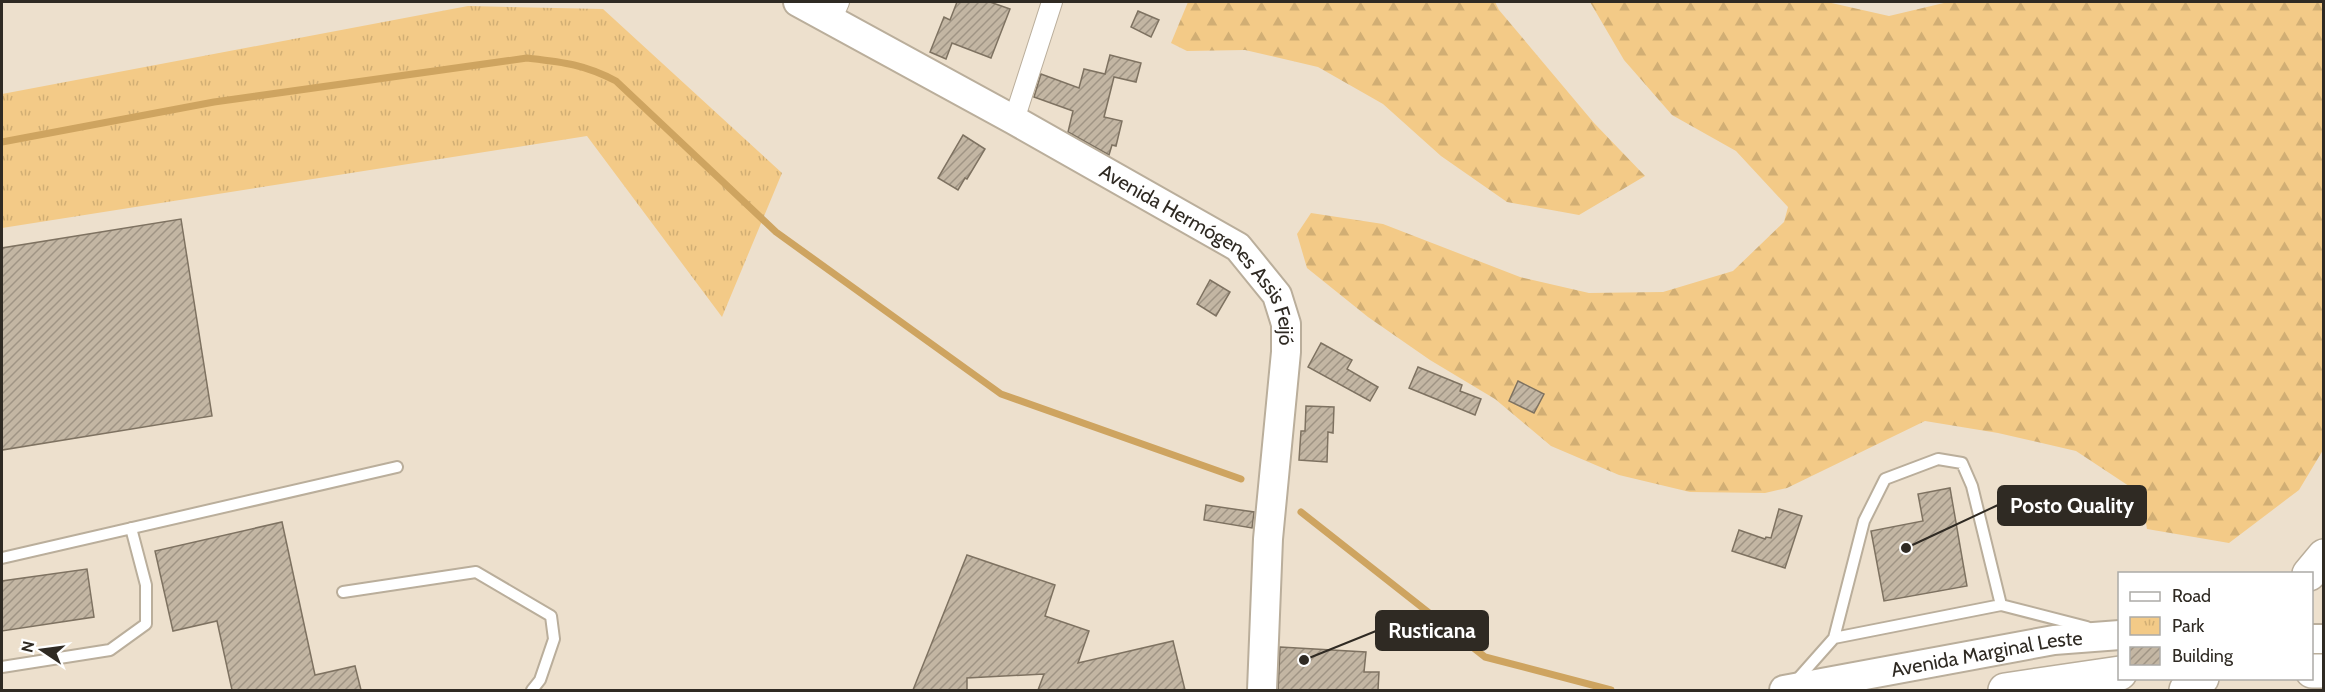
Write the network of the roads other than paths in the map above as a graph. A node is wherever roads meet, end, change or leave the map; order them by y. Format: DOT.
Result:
graph roads {
  1 [pos="798,2"];
  2 [pos="1052,2"];
  3 [pos="835,11"];
  4 [pos="1014,120"];
  5 [pos="398,467"];
  6 [pos="131,528"];
  7 [pos="2324,556"];
  8 [pos="2,558"];
  9 [pos="2310,572"];
  10 [pos="343,592"];
  11 [pos="2001,605"];
  12 [pos="2118,635"];
  13 [pos="1834,638"];
  14 [pos="2,666"];
  15 [pos="2118,673"];
  16 [pos="2199,680"];
  17 [pos="532,690"];
  18 [pos="1262,690"];
  19 [pos="1786,690"];
  20 [pos="2005,690"];
  21 [pos="2186,690"];
  1 -- 3 [label="main road, Avenida Hermógenes Assis Feijó"];
  2 -- 4 [label="street"];
  3 -- 4 [label="main road, Avenida Hermógenes Assis Feijó"];
  4 -- 18 [label="main road, Avenida Hermógenes Assis Feijó"];
  5 -- 6 [label="lane"];
  6 -- 8 [label="lane"];
  6 -- 14 [label="lane"];
  7 -- 9 [label="highway"];
  10 -- 17 [label="lane"];
  11 -- 12 [label="lane"];
  11 -- 13 [label="lane"];
  11 -- 13 [label="lane"];
  12 -- 19 [label="main road, Avenida Marginal Leste"];
  13 -- 19 [label="lane"];
  15 -- 20 [label="highway"];
  16 -- 21 [label="highway"];
}
